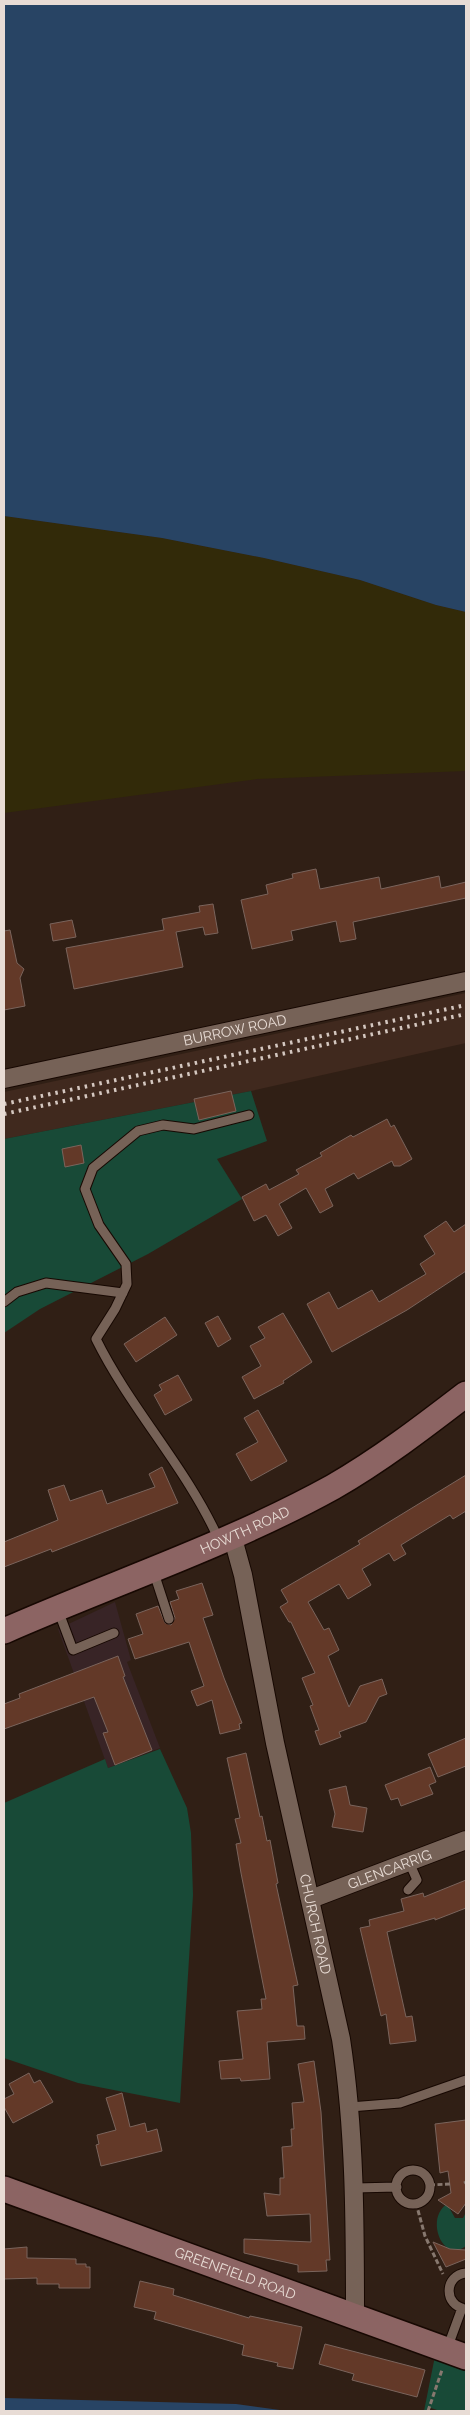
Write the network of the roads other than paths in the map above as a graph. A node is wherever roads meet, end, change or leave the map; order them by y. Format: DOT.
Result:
graph roads {
  1 [pos="466,981"];
  2 [pos="4,1079"];
  3 [pos="248,1115"];
  4 [pos="123,1293"];
  5 [pos="4,1302"];
  6 [pos="466,1394"];
  7 [pos="226,1538"];
  8 [pos="152,1570"];
  9 [pos="57,1609"];
  10 [pos="169,1619"];
  11 [pos="4,1631"];
  12 [pos="114,1633"];
  13 [pos="466,1840"];
  14 [pos="409,1862"];
  15 [pos="408,1890"];
  16 [pos="311,1899"];
  17 [pos="466,2080"];
  18 [pos="350,2107"];
  19 [pos="397,2187"];
  20 [pos="4,2188"];
  21 [pos="355,2188"];
  22 [pos="466,2273"];
  23 [pos="464,2308"];
  24 [pos="355,2316"];
  25 [pos="456,2353"];
  1 -- 2 [label="street, BURROW ROAD"];
  3 -- 4 [label="lane"];
  4 -- 5 [label="lane"];
  4 -- 7 [label="lane"];
  6 -- 7 [label="main road, HOWTH ROAD"];
  7 -- 8 [label="main road, HOWTH ROAD"];
  7 -- 16 [label="street, CHURCH ROAD"];
  8 -- 9 [label="main road, HOWTH ROAD"];
  8 -- 10 [label="lane"];
  9 -- 11 [label="main road, HOWTH ROAD"];
  9 -- 12 [label="lane"];
  13 -- 14 [label="street, GLENCARRIG"];
  14 -- 15 [label="lane"];
  14 -- 16 [label="street, GLENCARRIG"];
  16 -- 18 [label="street, CHURCH ROAD"];
  17 -- 18 [label="lane"];
  18 -- 21 [label="street, CHURCH ROAD"];
  19 -- 19 [label="lane"];
  19 -- 21 [label="lane"];
  20 -- 24 [label="main road, GREENFIELD ROAD"];
  21 -- 24 [label="street, CHURCH ROAD"];
  22 -- 23 [label="lane"];
  23 -- 25 [label="lane"];
  24 -- 25 [label="main road, GREENFIELD ROAD"];
}
